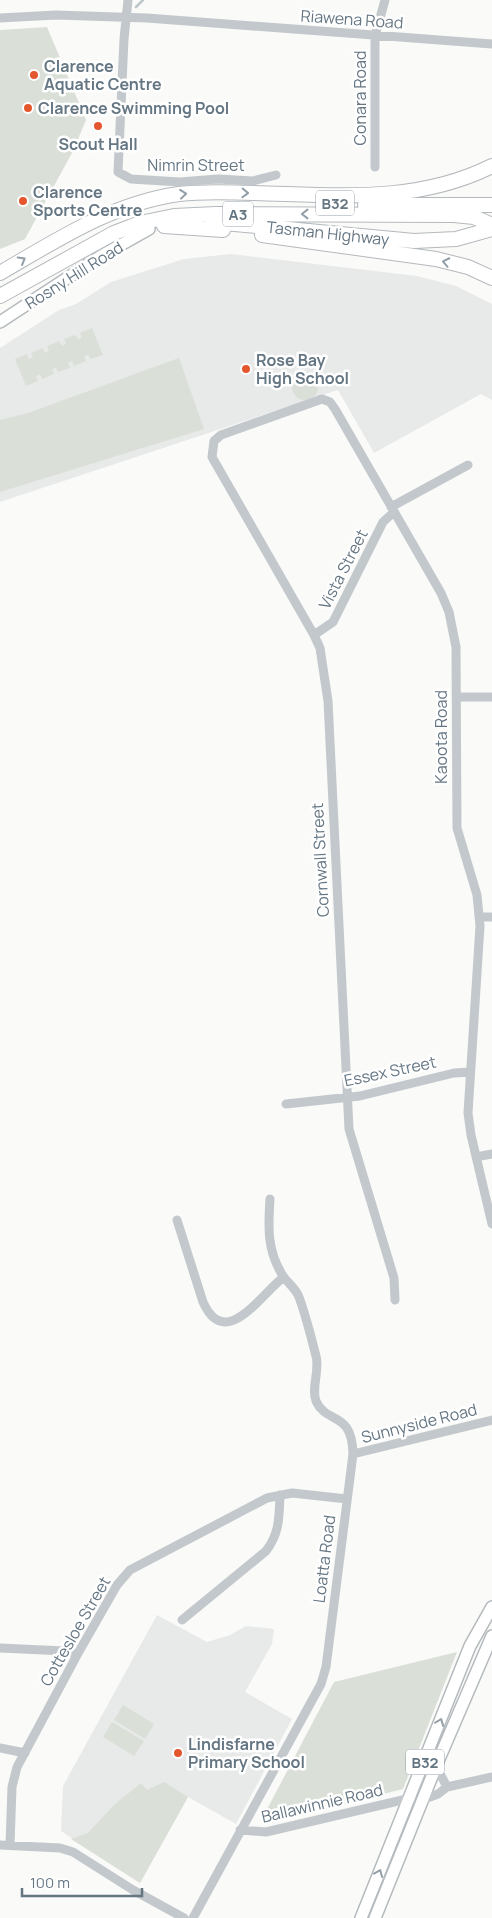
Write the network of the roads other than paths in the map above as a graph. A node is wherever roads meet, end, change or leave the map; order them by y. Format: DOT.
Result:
graph roads {
  1 [pos="128,0"];
  2 [pos="385,0"];
  3 [pos="0,18"];
  4 [pos="126,18"];
  5 [pos="375,36"];
  6 [pos="492,44"];
  7 [pos="492,157"];
  8 [pos="375,166"];
  9 [pos="492,166"];
  10 [pos="276,175"];
  11 [pos="266,193"];
  12 [pos="492,205"];
  13 [pos="164,226"];
  14 [pos="149,229"];
  15 [pos="489,229"];
  16 [pos="0,273"];
  17 [pos="492,278"];
  18 [pos="0,297"];
  19 [pos="0,322"];
  20 [pos="214,441"];
  21 [pos="468,465"];
  22 [pos="393,510"];
  23 [pos="314,635"];
  24 [pos="457,697"];
  25 [pos="492,697"];
  26 [pos="479,917"];
  27 [pos="492,917"];
  28 [pos="470,1072"];
  29 [pos="347,1097"];
  30 [pos="286,1104"];
  31 [pos="492,1154"];
  32 [pos="476,1158"];
  33 [pos="270,1199"];
  34 [pos="177,1220"];
  35 [pos="492,1224"];
  36 [pos="284,1277"];
  37 [pos="395,1300"];
  38 [pos="492,1420"];
  39 [pos="353,1454"];
  40 [pos="280,1495"];
  41 [pos="347,1499"];
  42 [pos="492,1607"];
  43 [pos="182,1620"];
  44 [pos="478,1628"];
  45 [pos="492,1635"];
  46 [pos="0,1648"];
  47 [pos="77,1656"];
  48 [pos="461,1668"];
  49 [pos="474,1674"];
  50 [pos="0,1748"];
  51 [pos="25,1753"];
  52 [pos="436,1766"];
  53 [pos="492,1777"];
  54 [pos="447,1787"];
  55 [pos="416,1799"];
  56 [pos="240,1830"];
  57 [pos="5,1845"];
  58 [pos="184,1918"];
  59 [pos="193,1918"];
  60 [pos="362,1918"];
  61 [pos="375,1918"];
  1 -- 4 [label="street"];
  2 -- 5 [label="street, Conara Road"];
  3 -- 4 [label="street, Riawena Road"];
  4 -- 5 [label="street, Riawena Road"];
  4 -- 10 [label="street, Nimrin Street"];
  5 -- 6 [label="street, Riawena Road"];
  5 -- 8 [label="street, Conara Road"];
  7 -- 11 [label="highway, Tasman Highway / A3"];
  9 -- 11 [label="highway, Tasman Highway / A3"];
  11 -- 12 [label="highway, B32"];
  16 -- 11 [label="highway, Tasman Highway / A3, one-way"];
  13 -- 14 [label="highway, Tasman Highway / A3"];
  13 -- 15 [label="highway, Tasman Highway / A3"];
  17 -- 13 [label="highway, one-way"];
  14 -- 18 [label="highway, Tasman Highway / A3"];
  14 -- 19 [label="main road, Rosny Hill Road"];
  15 -- 18 [label="highway, Tasman Highway / A3, one-way"];
  20 -- 22 [label="street, Kaoota Road"];
  20 -- 23 [label="street, Cornwall Street"];
  21 -- 22 [label="street"];
  22 -- 23 [label="street, Vista Street"];
  22 -- 24 [label="street, Kaoota Road"];
  23 -- 29 [label="street, Cornwall Street"];
  24 -- 25 [label="street"];
  24 -- 26 [label="street, Kaoota Road"];
  26 -- 27 [label="street"];
  26 -- 28 [label="street, Kaoota Road"];
  28 -- 29 [label="street, Essex Street"];
  28 -- 32 [label="street, Kaoota Road"];
  29 -- 30 [label="street, Essex Street"];
  29 -- 37 [label="street, Cornwall Street"];
  31 -- 32 [label="street"];
  32 -- 35 [label="street, Kaoota Road"];
  33 -- 36 [label="street, Loatta Road"];
  34 -- 36 [label="street"];
  36 -- 39 [label="street, Loatta Road"];
  38 -- 39 [label="street, Sunnyside Road"];
  39 -- 41 [label="street, Loatta Road"];
  40 -- 41 [label="street, Cottesloe Street"];
  40 -- 43 [label="street"];
  40 -- 47 [label="street, Cottesloe Street"];
  41 -- 56 [label="street, Loatta Road"];
  42 -- 44 [label="main road, B32"];
  44 -- 45 [label="main road"];
  44 -- 48 [label="main road, B32"];
  45 -- 49 [label="main road, B32"];
  46 -- 47 [label="street"];
  47 -- 51 [label="street, Cottesloe Street"];
  48 -- 49 [label="main road"];
  55 -- 48 [label="main road, B32, one-way"];
  49 -- 52 [label="main road, B32"];
  50 -- 51 [label="street"];
  51 -- 57 [label="street, Cottesloe Street"];
  52 -- 54 [label="street"];
  52 -- 55 [label="main road, B32"];
  53 -- 54 [label="street, Ballawinnie Road"];
  54 -- 55 [label="street, Ballawinnie Road"];
  55 -- 56 [label="street, Ballawinnie Road"];
  60 -- 55 [label="main road, B32, one-way"];
  55 -- 61 [label="main road, B32"];
  56 -- 59 [label="street, Loatta Road"];
  57 -- 58 [label="street"];
}
